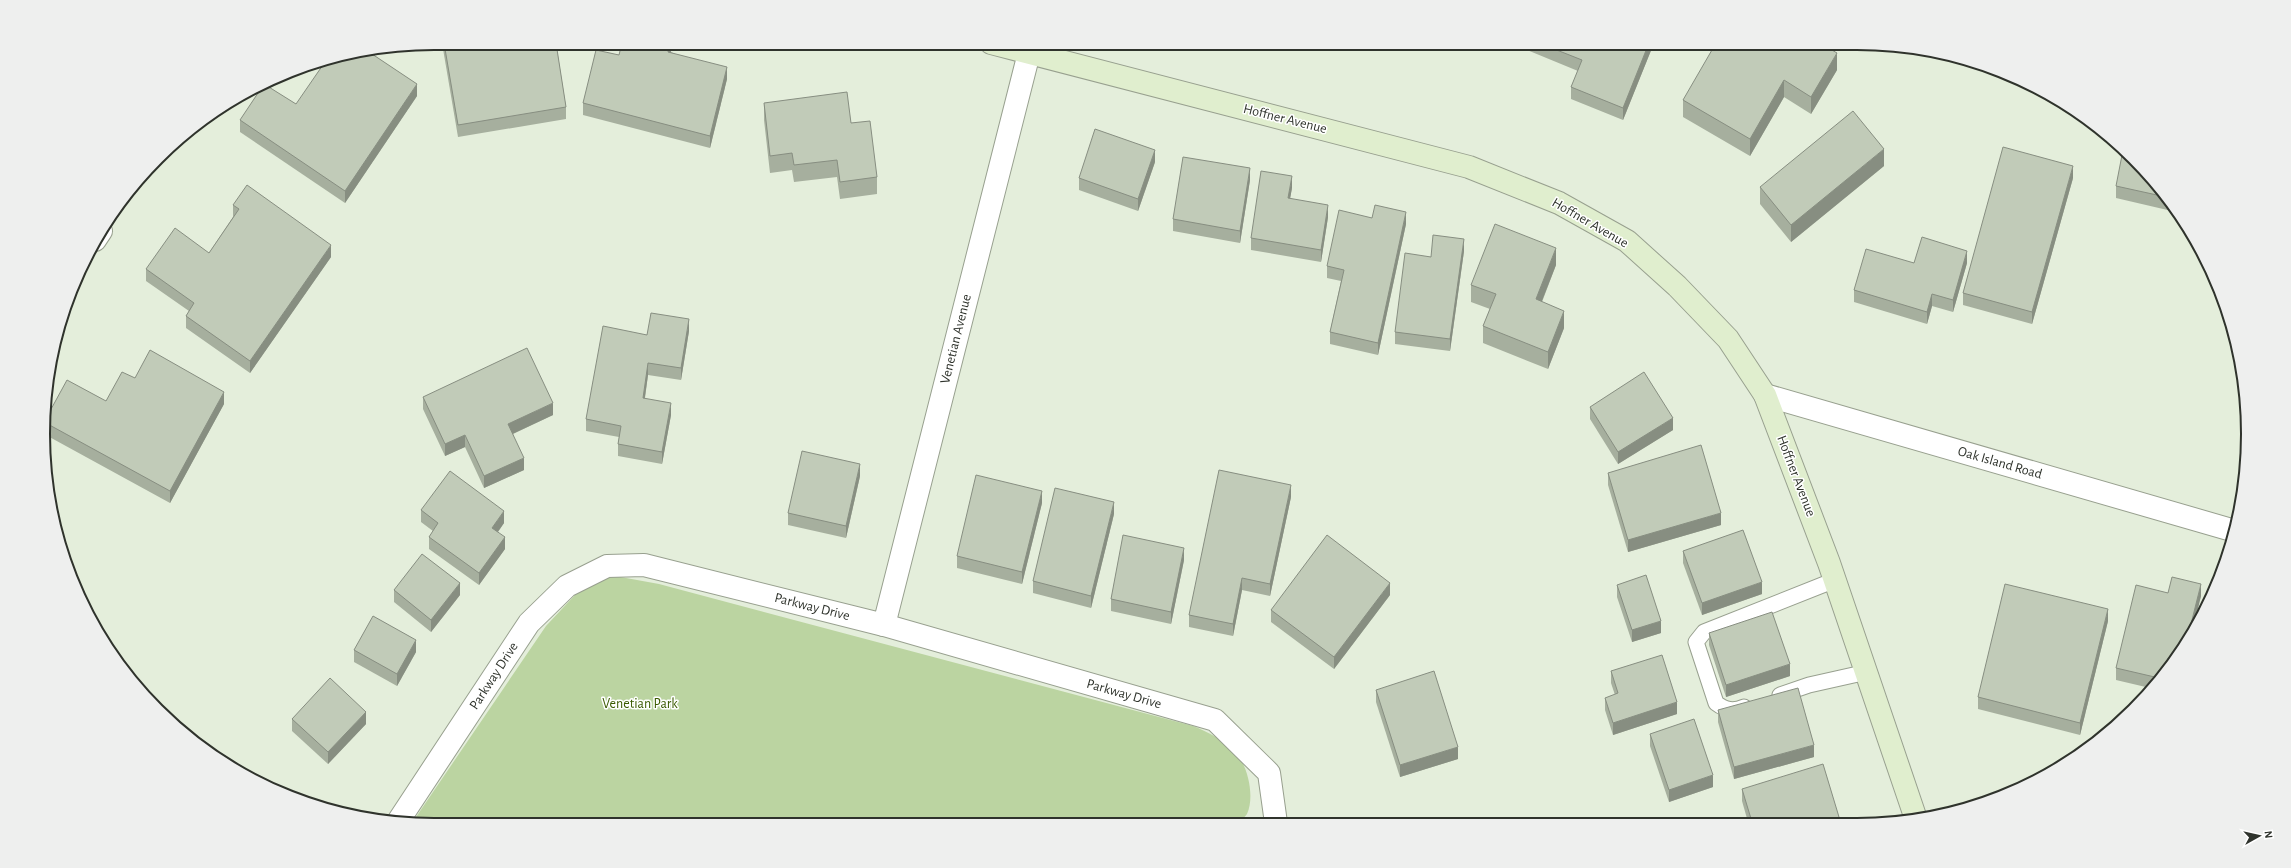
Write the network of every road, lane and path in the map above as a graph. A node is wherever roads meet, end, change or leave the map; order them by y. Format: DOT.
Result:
graph roads {
  1 [pos="1018,50"];
  2 [pos="1029,53"];
  3 [pos="1765,395"];
  4 [pos="2229,529"];
  5 [pos="1835,580"];
  6 [pos="884,625"];
  7 [pos="1867,672"];
  8 [pos="1914,814"];
  9 [pos="401,816"];
  10 [pos="1275,818"];
  1 -- 2 [label="main road, Hoffner Avenue"];
  2 -- 3 [label="main road, Hoffner Avenue"];
  2 -- 6 [label="street, Venetian Avenue"];
  3 -- 4 [label="street, Oak Island Road"];
  3 -- 5 [label="main road, Hoffner Avenue"];
  5 -- 7 [label="main road, Hoffner Avenue"];
  5 -- 7 [label="lane"];
  6 -- 9 [label="street, Parkway Drive"];
  6 -- 10 [label="street, Parkway Drive"];
  7 -- 8 [label="main road, Hoffner Avenue"];
}
